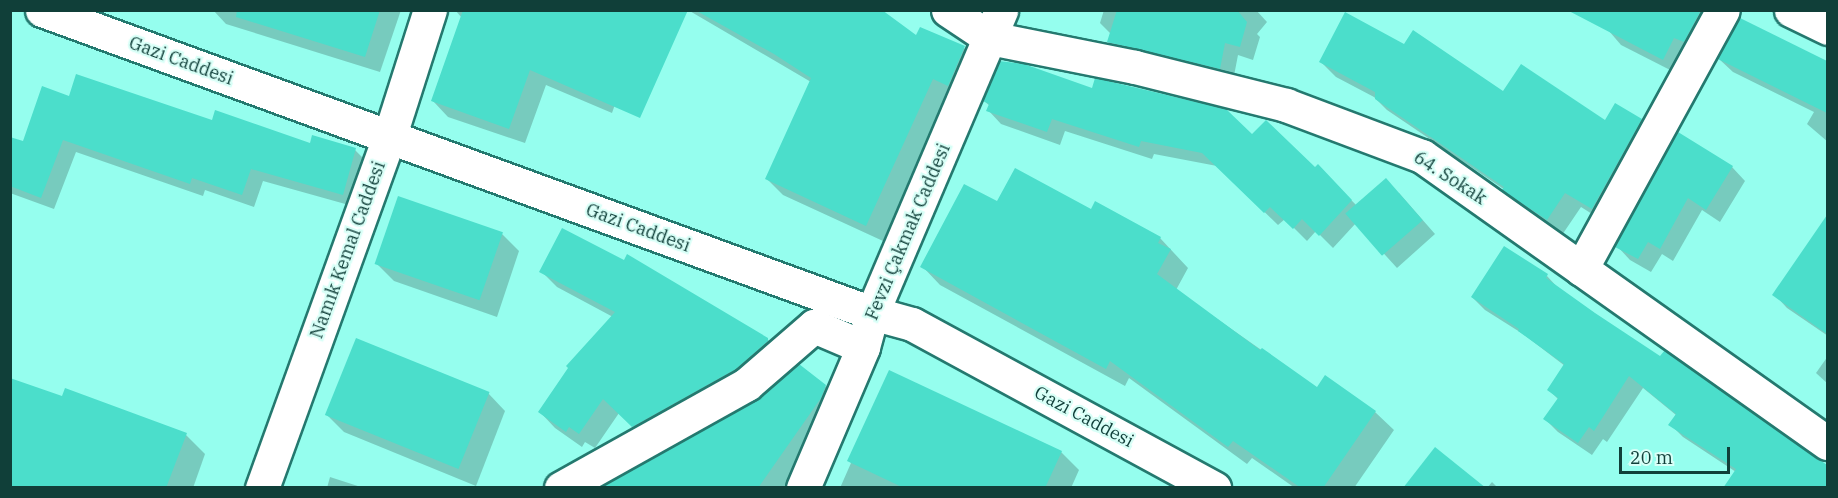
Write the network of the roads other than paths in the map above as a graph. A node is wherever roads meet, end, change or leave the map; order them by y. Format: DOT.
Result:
graph roads {
  1 [pos="42,10"];
  2 [pos="430,10"];
  3 [pos="948,10"];
  4 [pos="1723,10"];
  5 [pos="1791,10"];
  6 [pos="996,24"];
  7 [pos="1827,28"];
  8 [pos="390,135"];
  9 [pos="1581,269"];
  10 [pos="872,313"];
  11 [pos="863,347"];
  12 [pos="1827,443"];
  13 [pos="262,488"];
  14 [pos="561,488"];
  15 [pos="803,488"];
  16 [pos="1214,488"];
  1 -- 8 [label="street, Gazi Caddesi"];
  2 -- 8 [label="street, Namık Kemal Caddesi"];
  3 -- 6 [label="street, 64. Sokak"];
  4 -- 9 [label="street"];
  5 -- 7 [label="street"];
  6 -- 9 [label="street, 64. Sokak"];
  6 -- 10 [label="street, Fevzi Çakmak Caddesi"];
  8 -- 10 [label="street, Gazi Caddesi"];
  8 -- 13 [label="street, Namık Kemal Caddesi"];
  9 -- 12 [label="street, 64. Sokak"];
  10 -- 11 [label="street, Fevzi Çakmak Caddesi"];
  10 -- 16 [label="street, Gazi Caddesi"];
  11 -- 14 [label="street"];
  11 -- 15 [label="street, Fevzi Çakmak Caddesi"];
}
